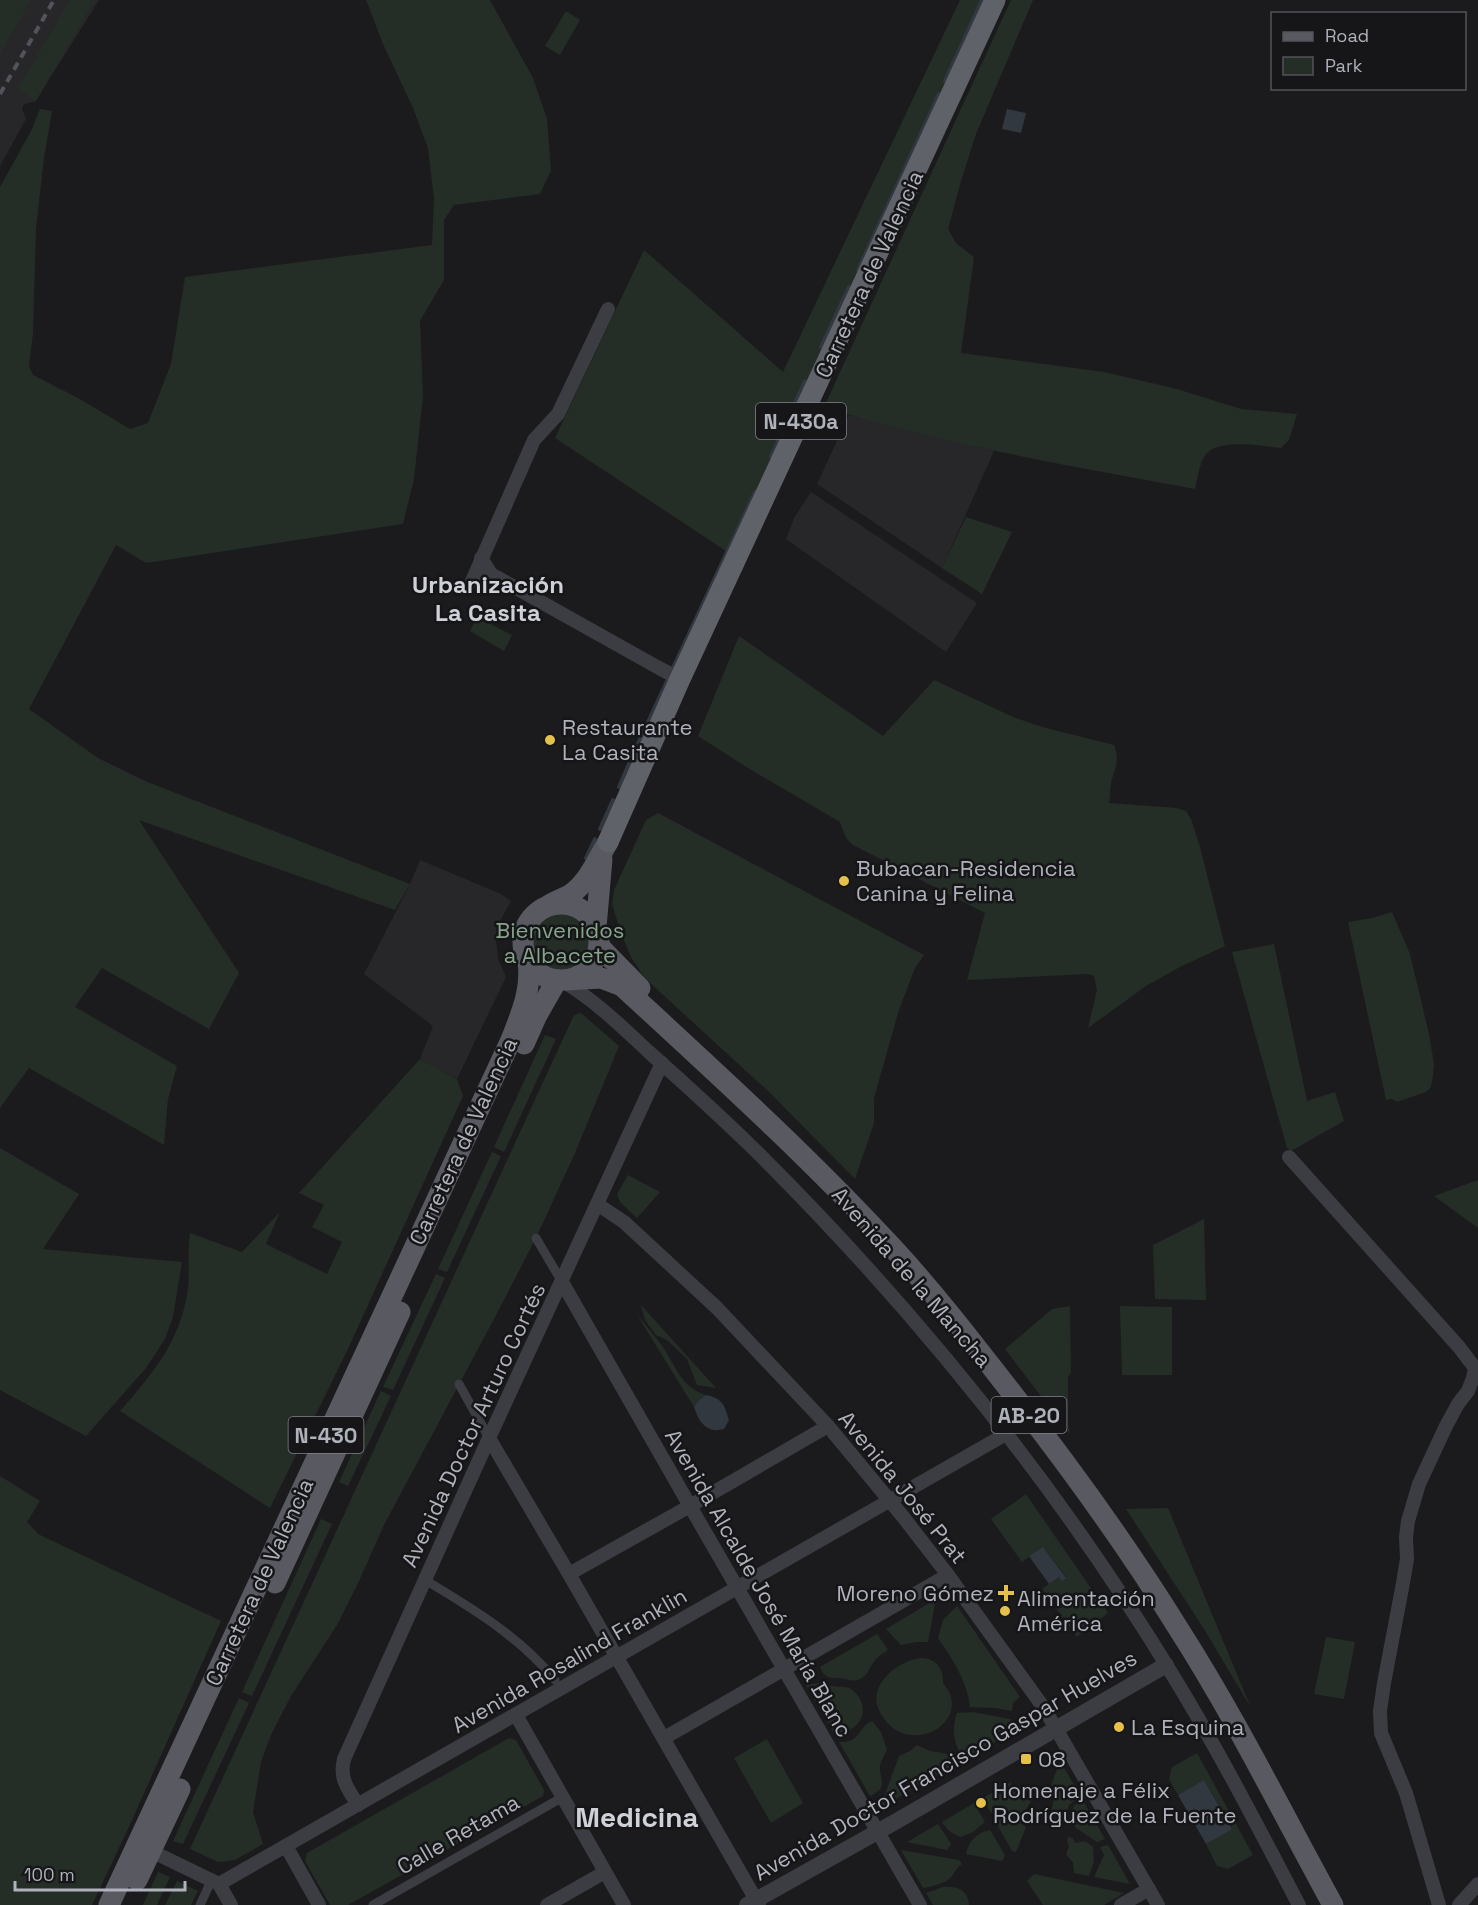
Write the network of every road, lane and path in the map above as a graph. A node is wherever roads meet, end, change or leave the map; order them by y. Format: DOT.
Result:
graph roads {
  1 [pos="995,0"];
  2 [pos="608,309"];
  3 [pos="481,558"];
  4 [pos="472,581"];
  5 [pos="680,678"];
  6 [pos="608,842"];
  7 [pos="542,908"];
  8 [pos="597,936"];
  9 [pos="528,962"];
  10 [pos="561,980"];
  11 [pos="662,1063"];
  12 [pos="1289,1157"];
  13 [pos="597,1204"];
  14 [pos="536,1238"];
  15 [pos="562,1282"];
  16 [pos="459,1384"];
  17 [pos="828,1425"];
  18 [pos="1006,1434"];
  19 [pos="489,1438"];
  20 [pos="889,1501"];
  21 [pos="690,1506"];
  22 [pos="569,1574"];
  23 [pos="948,1575"];
  24 [pos="425,1580"];
  25 [pos="738,1588"];
  26 [pos="616,1657"];
  27 [pos="1166,1665"];
  28 [pos="784,1670"];
  29 [pos="555,1680"];
  30 [pos="516,1715"];
  31 [pos="1057,1729"];
  32 [pos="664,1738"];
  33 [pos="563,1797"];
  34 [pos="358,1805"];
  35 [pos="878,1832"];
  36 [pos="286,1846"];
  37 [pos="151,1851"];
  38 [pos="605,1872"];
  39 [pos="215,1883"];
  40 [pos="1478,1884"];
  41 [pos="1149,1889"];
  42 [pos="754,1903"];
  43 [pos="109,1905"];
  44 [pos="125,1905"];
  45 [pos="200,1905"];
  46 [pos="231,1905"];
  47 [pos="319,1905"];
  48 [pos="373,1905"];
  49 [pos="546,1905"];
  50 [pos="624,1905"];
  51 [pos="920,1905"];
  52 [pos="1121,1905"];
  53 [pos="1158,1905"];
  54 [pos="1299,1905"];
  55 [pos="1332,1905"];
  56 [pos="1345,1905"];
  57 [pos="1439,1905"];
  58 [pos="1459,1905"];
  1 -- 5 [label="highway, Carretera de Valencia / N-430a"];
  2 -- 3 [label="street"];
  3 -- 4 [label="street"];
  3 -- 5 [label="street"];
  5 -- 6 [label="highway, Carretera de Valencia / N-430a"];
  6 -- 7 [label="main road, Carretera de Valencia"];
  6 -- 8 [label="main road, Carretera de Valencia"];
  7 -- 8 [label="main road"];
  7 -- 9 [label="main road"];
  8 -- 10 [label="main road"];
  8 -- 56 [label="main road, Avenida de la Mancha / AB-20"];
  9 -- 10 [label="main road"];
  9 -- 43 [label="main road, Carretera de Valencia / N-430"];
  10 -- 11 [label="street, Avenida de la Mancha"];
  10 -- 37 [label="main road, Carretera de Valencia / N-430"];
  10 -- 55 [label="main road, Avenida de la Mancha / AB-20"];
  11 -- 13 [label="street, Avenida Doctor Arturo Cortés"];
  11 -- 18 [label="street, Avenida de la Mancha"];
  12 -- 57 [label="street"];
  13 -- 15 [label="street, Avenida Doctor Arturo Cortés"];
  13 -- 17 [label="street, Avenida José Prat"];
  14 -- 15 [label="street"];
  15 -- 19 [label="street, Avenida Doctor Arturo Cortés"];
  15 -- 21 [label="street, Avenida Alcalde José María Blanc"];
  16 -- 19 [label="street"];
  17 -- 20 [label="street, Avenida José Prat"];
  17 -- 21 [label="street"];
  18 -- 20 [label="street, Avenida Rosalind Franklin"];
  18 -- 27 [label="street, Avenida de la Mancha"];
  19 -- 22 [label="street"];
  19 -- 24 [label="street, Avenida Doctor Arturo Cortés"];
  20 -- 23 [label="street, Avenida José Prat"];
  20 -- 25 [label="street, Avenida Rosalind Franklin"];
  21 -- 22 [label="street"];
  21 -- 25 [label="street, Avenida Alcalde José María Blanc"];
  22 -- 26 [label="street"];
  23 -- 28 [label="street"];
  23 -- 31 [label="street, Avenida José Prat"];
  24 -- 29 [label="street"];
  24 -- 34 [label="street, Avenida Doctor Arturo Cortés"];
  25 -- 26 [label="street, Avenida Rosalind Franklin"];
  25 -- 28 [label="street, Avenida Alcalde José María Blanc"];
  26 -- 30 [label="street, Avenida Rosalind Franklin"];
  26 -- 32 [label="street"];
  27 -- 31 [label="street, Avenida Doctor Francisco Gaspar Huelves"];
  27 -- 54 [label="street, Avenida de la Mancha"];
  28 -- 32 [label="street"];
  28 -- 35 [label="street, Avenida Alcalde José María Blanc"];
  30 -- 33 [label="street"];
  30 -- 34 [label="street, Avenida Rosalind Franklin"];
  31 -- 35 [label="street, Avenida Doctor Francisco Gaspar Huelves"];
  31 -- 41 [label="street, Avenida José Prat"];
  32 -- 42 [label="street"];
  33 -- 38 [label="street"];
  33 -- 48 [label="street, Calle Retama"];
  34 -- 36 [label="street, Avenida Rosalind Franklin"];
  35 -- 42 [label="street, Avenida Doctor Francisco Gaspar Huelves"];
  35 -- 51 [label="street, Avenida Alcalde José María Blanc"];
  36 -- 39 [label="street, Avenida Rosalind Franklin"];
  36 -- 47 [label="street"];
  37 -- 39 [label="street"];
  37 -- 44 [label="main road, Carretera de Valencia / N-430"];
  38 -- 49 [label="street"];
  38 -- 50 [label="street"];
  39 -- 45 [label="street"];
  39 -- 46 [label="street"];
  40 -- 58 [label="street"];
  41 -- 52 [label="street"];
  41 -- 53 [label="street, Avenida José Prat"];
}
